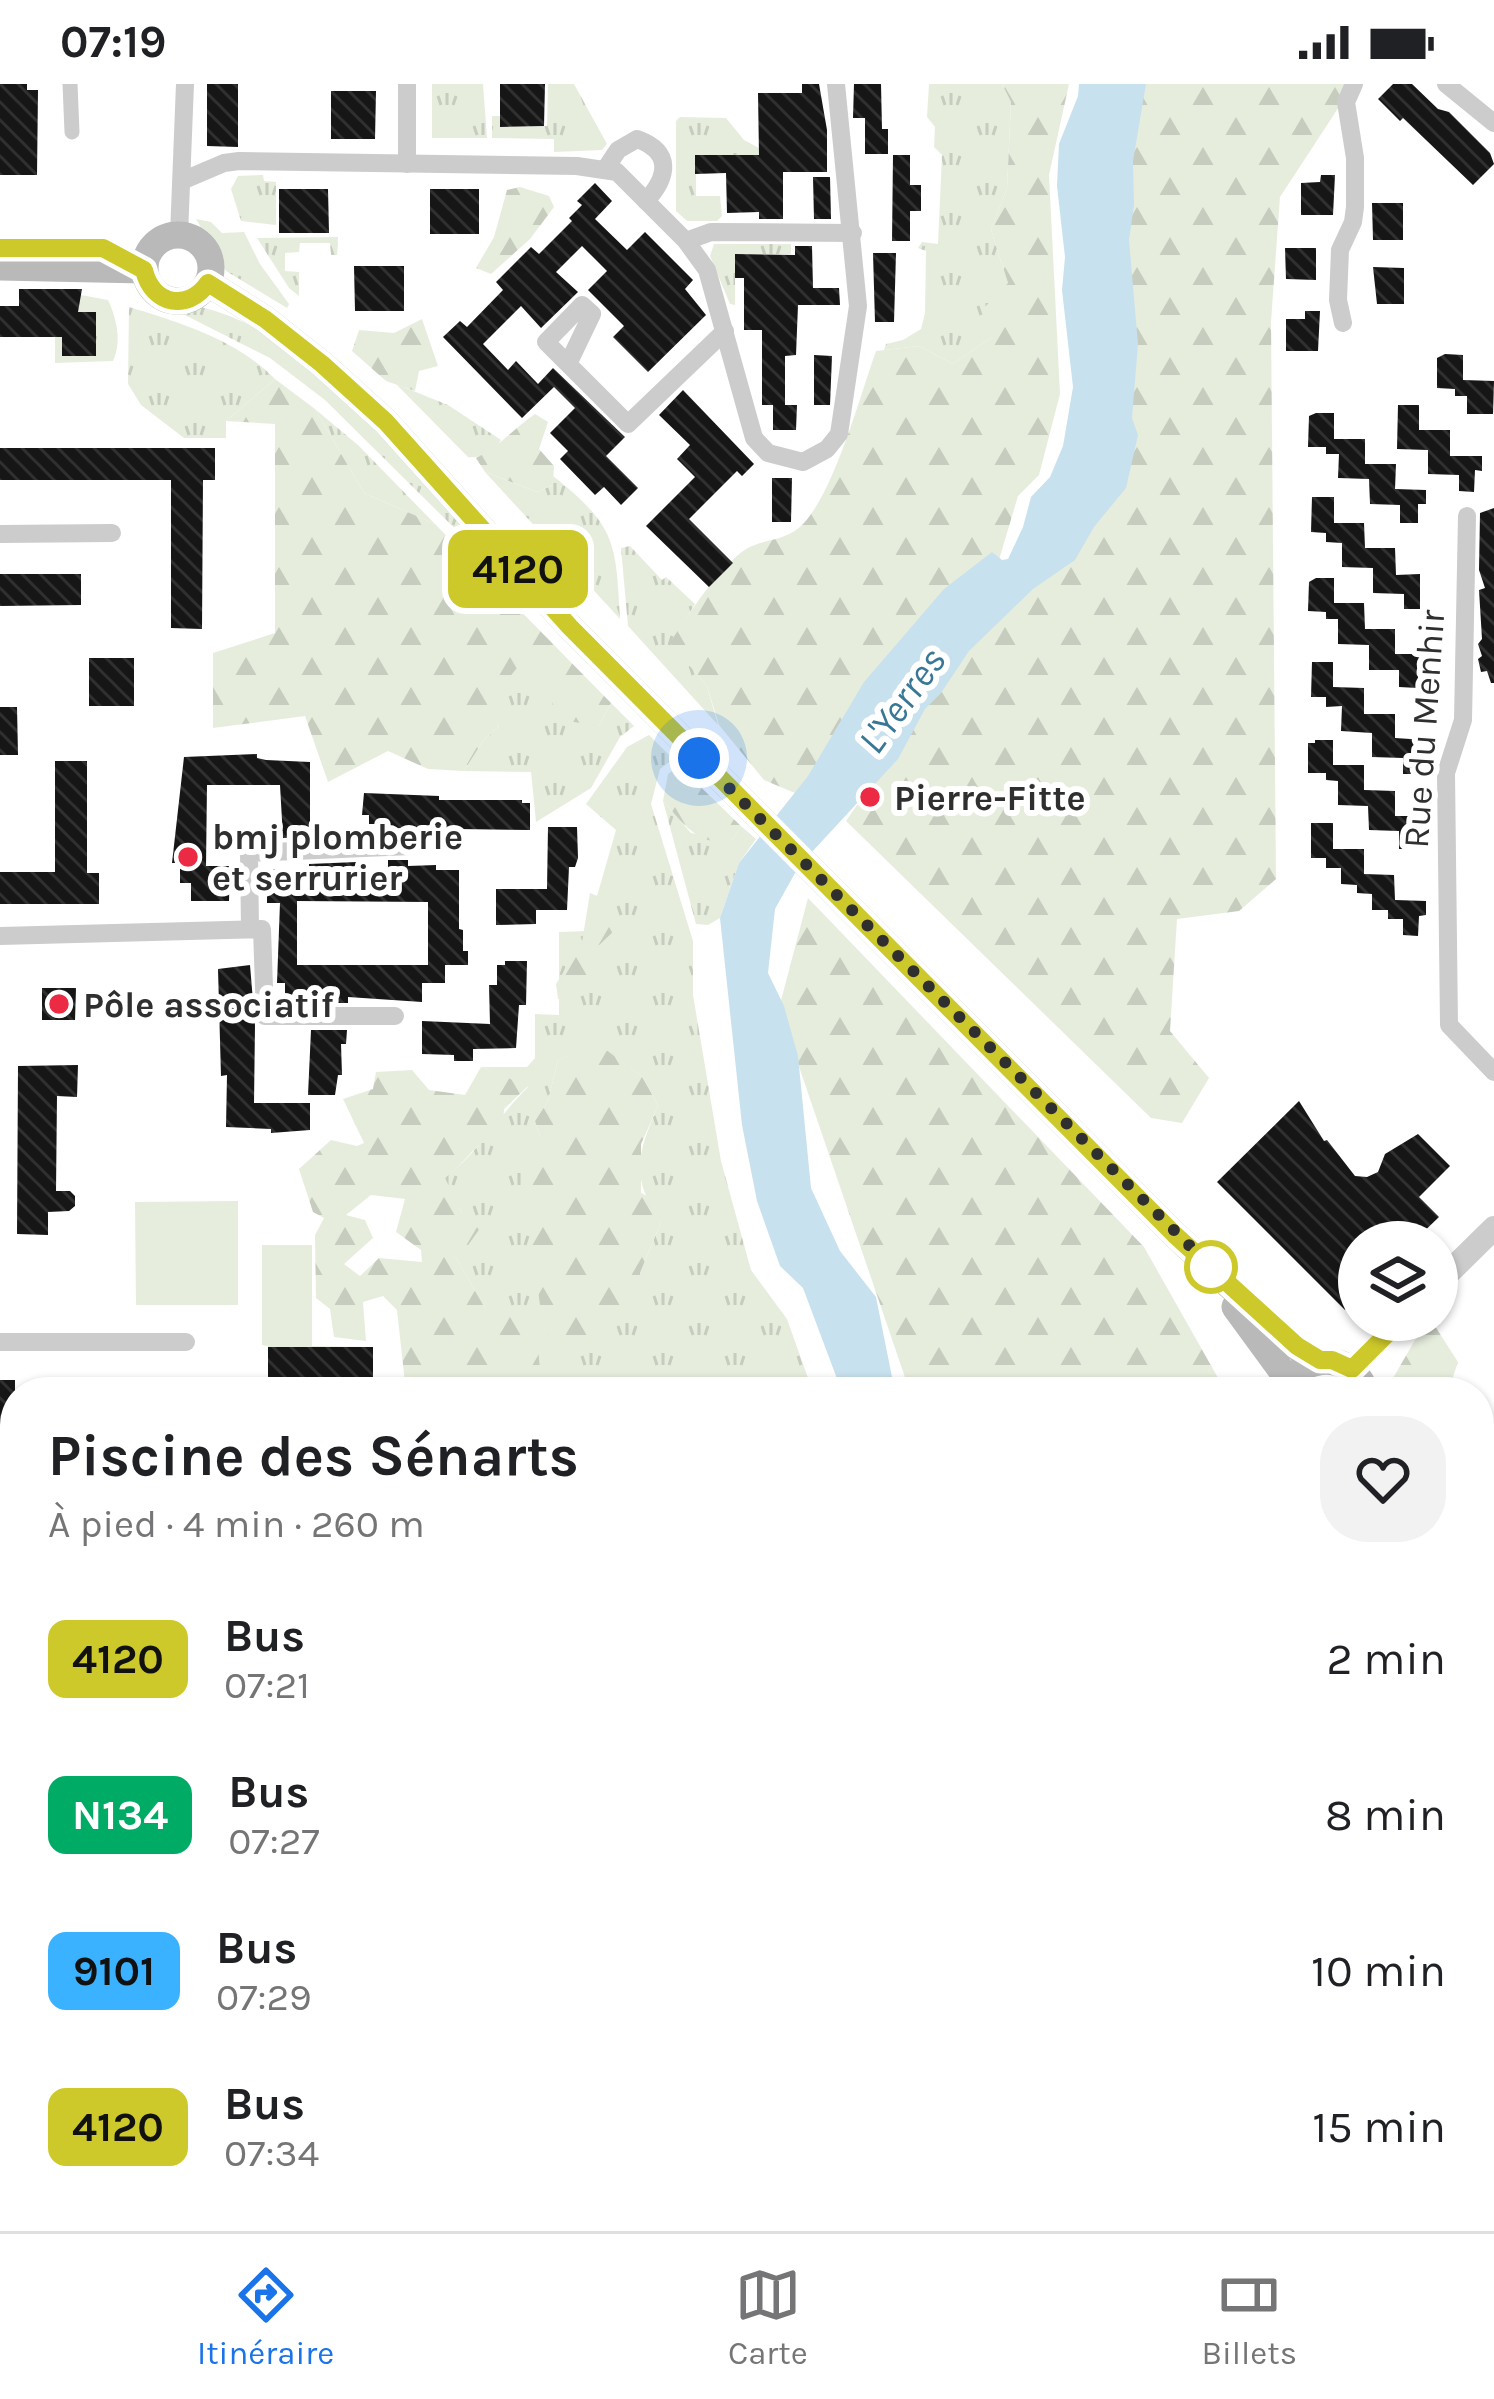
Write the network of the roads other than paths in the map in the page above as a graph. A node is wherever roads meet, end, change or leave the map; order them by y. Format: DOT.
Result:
graph roads {
  1 [pos="70,84"];
  2 [pos="185,84"];
  3 [pos="406,84"];
  4 [pos="836,84"];
  5 [pos="1354,84"];
  6 [pos="1446,84"];
  7 [pos="1494,123"];
  8 [pos="72,132"];
  9 [pos="407,164"];
  10 [pos="607,168"];
  11 [pos="184,180"];
  12 [pos="646,201"];
  13 [pos="853,233"];
  14 [pos="179,235"];
  15 [pos="686,241"];
  16 [pos="0,248"];
  17 [pos="0,267"];
  18 [pos="144,270"];
  19 [pos="208,283"];
  20 [pos="1343,323"];
  21 [pos="725,331"];
  22 [pos="568,364"];
  23 [pos="1467,516"];
  24 [pos="112,533"];
  25 [pos="0,534"];
  26 [pos="411,846"];
  27 [pos="256,929"];
  28 [pos="0,936"];
  29 [pos="395,1016"];
  30 [pos="1494,1072"];
  31 [pos="1494,1228"];
  32 [pos="1175,1235"];
  33 [pos="1458,1263"];
  34 [pos="1387,1341"];
  35 [pos="0,1342"];
  36 [pos="186,1342"];
  37 [pos="1320,1360"];
  38 [pos="1281,1377"];
  39 [pos="1296,1377"];
  40 [pos="1354,1377"];
  41 [pos="1362,1377"];
  1 -- 8 [label="street"];
  2 -- 11 [label="street"];
  3 -- 9 [label="street"];
  4 -- 13 [label="street"];
  5 -- 20 [label="street"];
  6 -- 7 [label="street"];
  9 -- 10 [label="street"];
  9 -- 11 [label="street"];
  10 -- 12 [label="street"];
  10 -- 12 [label="street"];
  11 -- 14 [label="street"];
  12 -- 15 [label="street"];
  13 -- 15 [label="street"];
  13 -- 21 [label="street"];
  14 -- 18 [label="main road"];
  14 -- 19 [label="main road"];
  15 -- 21 [label="street"];
  16 -- 18 [label="lane"];
  17 -- 18 [label="main road"];
  18 -- 19 [label="main road"];
  19 -- 32 [label="main road"];
  21 -- 22 [label="street"];
  23 -- 30 [label="street, Rue du Menhir"];
  24 -- 25 [label="street"];
  26 -- 27 [label="street"];
  27 -- 28 [label="street"];
  27 -- 29 [label="street"];
  31 -- 33 [label="street"];
  32 -- 37 [label="main road"];
  32 -- 38 [label="main road"];
  34 -- 41 [label="street"];
  35 -- 36 [label="street"];
  37 -- 39 [label="main road"];
  37 -- 40 [label="main road"];
}
